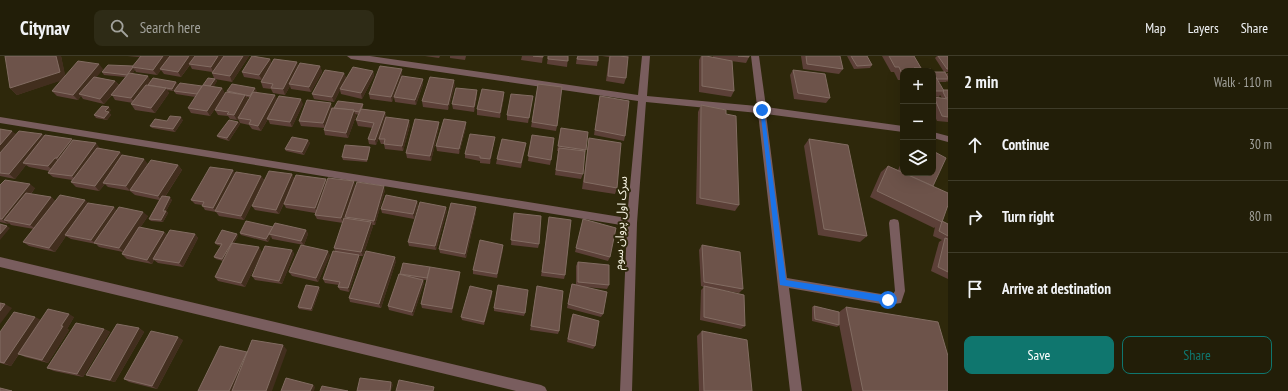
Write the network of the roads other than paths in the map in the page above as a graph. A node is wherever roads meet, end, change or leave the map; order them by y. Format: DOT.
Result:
graph roads {
  1 [pos="351,56"];
  2 [pos="646,56"];
  3 [pos="755,56"];
  4 [pos="642,99"];
  5 [pos="762,110"];
  6 [pos="0,120"];
  7 [pos="900,129"];
  8 [pos="936,135"];
  9 [pos="948,139"];
  10 [pos="632,223"];
  11 [pos="894,223"];
  12 [pos="0,262"];
  13 [pos="783,282"];
  14 [pos="541,391"];
  15 [pos="626,391"];
  16 [pos="796,391"];
  1 -- 4 [label="street"];
  2 -- 4 [label="street, سرک اول پروان سوم"];
  3 -- 5 [label="street"];
  4 -- 5 [label="street"];
  4 -- 10 [label="street, سرک اول پروان سوم"];
  5 -- 7 [label="street"];
  5 -- 13 [label="street"];
  6 -- 10 [label="street"];
  8 -- 9 [label="street"];
  10 -- 15 [label="street, سرک اول پروان سوم"];
  11 -- 13 [label="street"];
  12 -- 14 [label="street"];
  13 -- 16 [label="street"];
}
